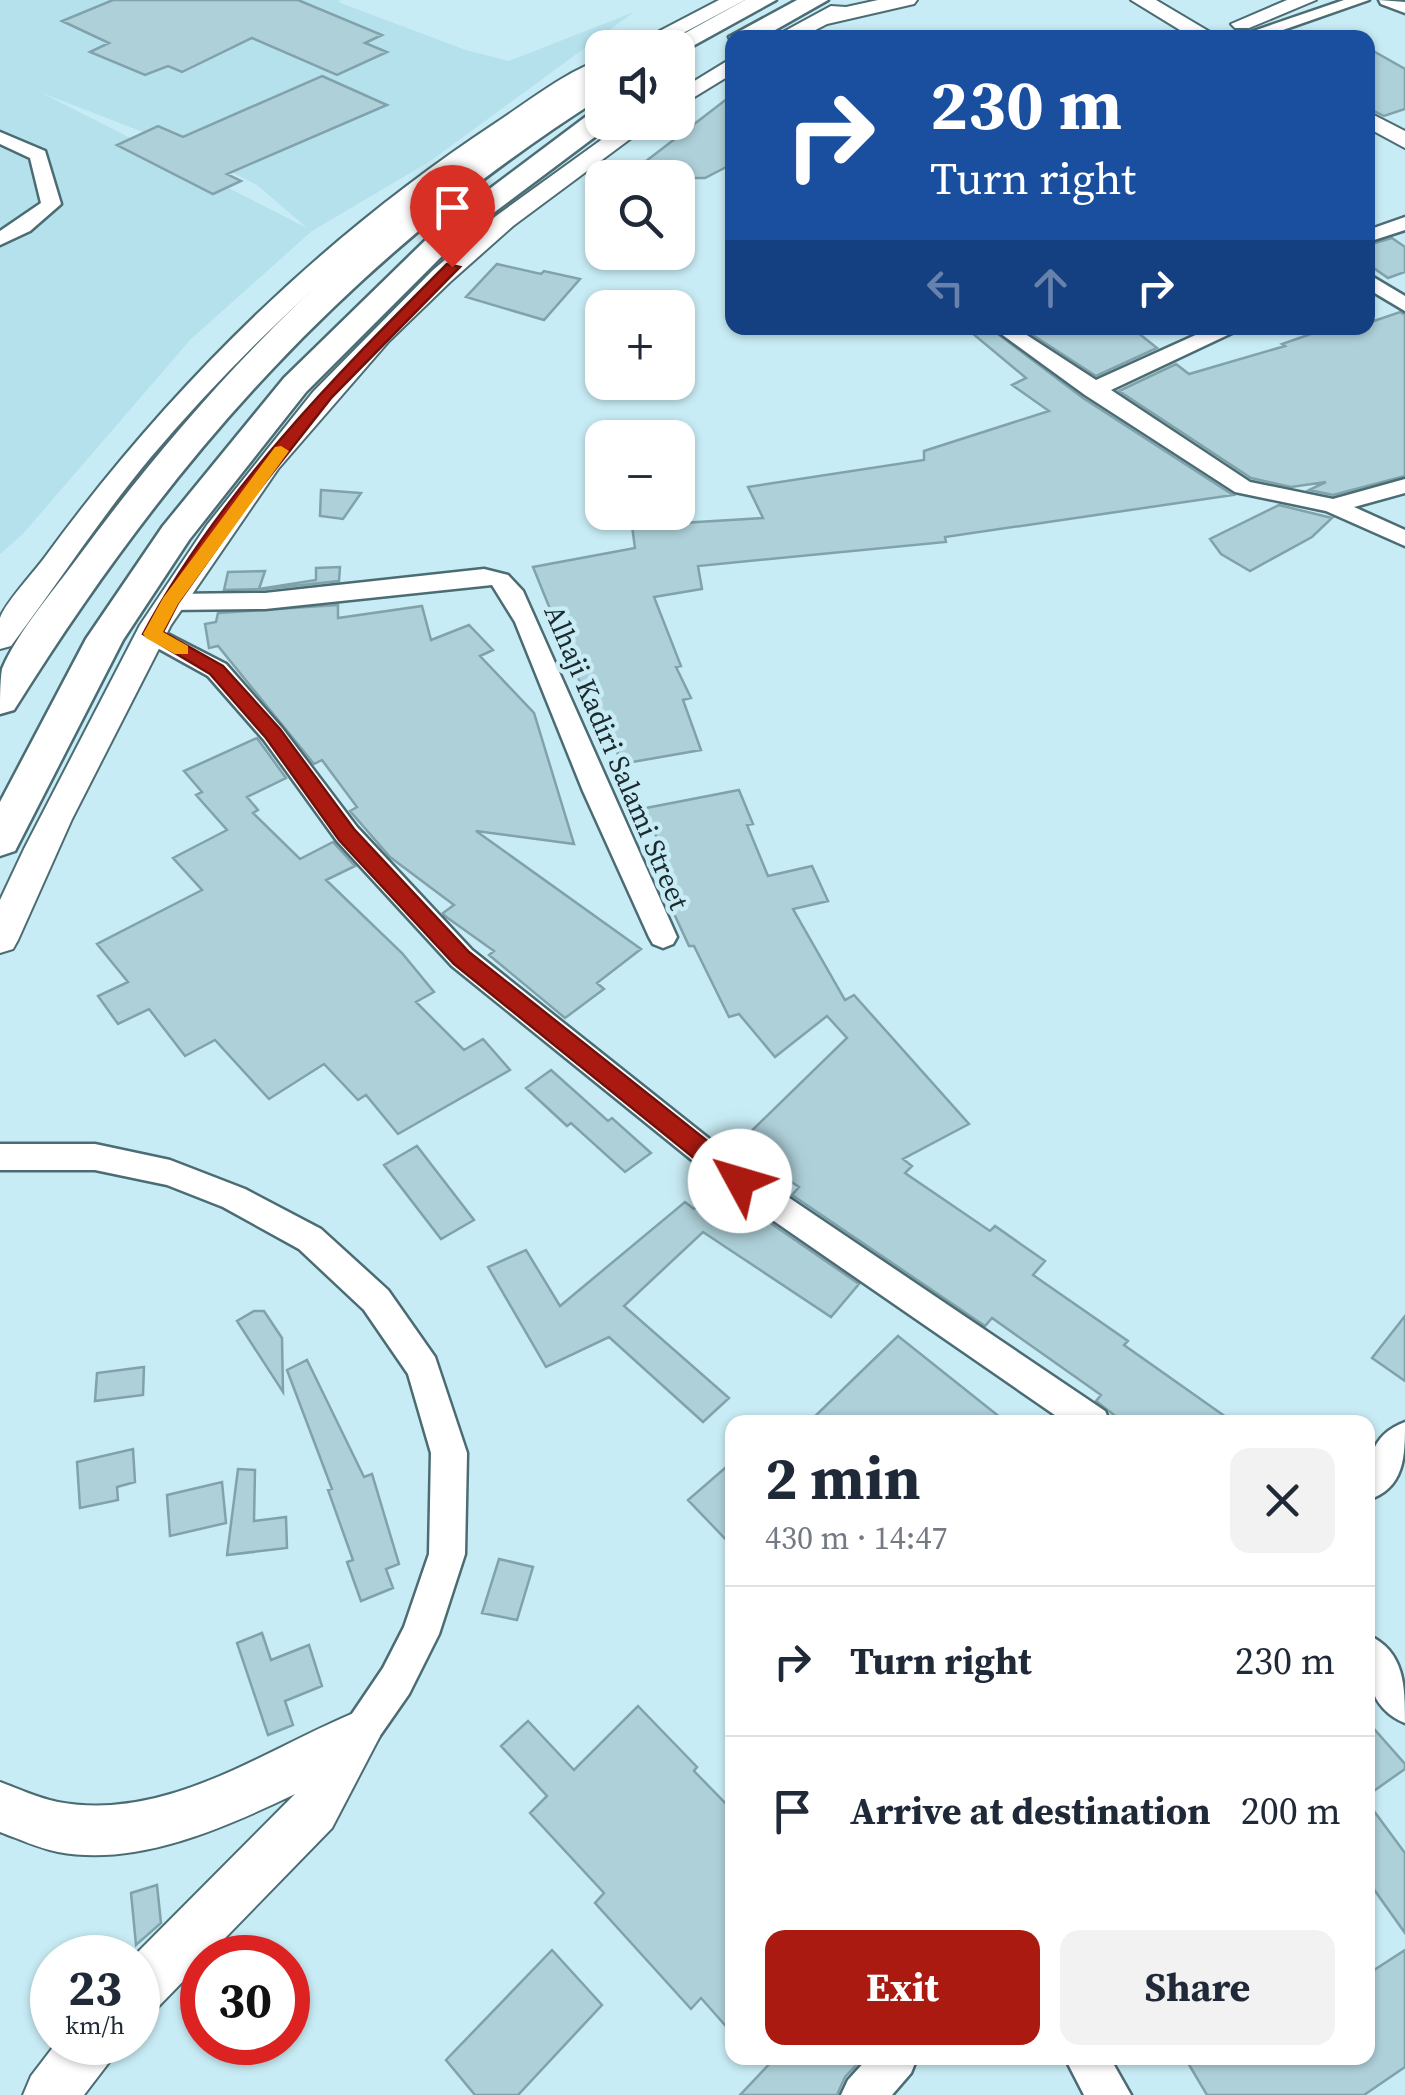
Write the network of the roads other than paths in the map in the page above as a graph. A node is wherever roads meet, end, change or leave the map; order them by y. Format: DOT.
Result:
graph roads {
  1 [pos="734,0"];
  2 [pos="764,0"];
  3 [pos="860,0"];
  4 [pos="907,0"];
  5 [pos="1140,0"];
  6 [pos="1274,0"];
  7 [pos="1306,0"];
  8 [pos="1361,0"];
  9 [pos="1387,0"];
  10 [pos="1405,8"];
  11 [pos="816,10"];
  12 [pos="673,30"];
  13 [pos="762,30"];
  14 [pos="792,30"];
  15 [pos="1195,30"];
  16 [pos="1243,30"];
  17 [pos="1247,30"];
  18 [pos="1252,30"];
  19 [pos="695,36"];
  20 [pos="725,46"];
  21 [pos="695,63"];
  22 [pos="725,70"];
  23 [pos="695,89"];
  24 [pos="585,92"];
  25 [pos="585,95"];
  26 [pos="1375,123"];
  27 [pos="0,137"];
  28 [pos="616,140"];
  29 [pos="1405,141"];
  30 [pos="1405,223"];
  31 [pos="1375,234"];
  32 [pos="0,235"];
  33 [pos="462,240"];
  34 [pos="1375,285"];
  35 [pos="398,299"];
  36 [pos="1405,305"];
  37 [pos="1013,335"];
  38 [pos="1212,335"];
  39 [pos="1093,390"];
  40 [pos="1405,486"];
  41 [pos="1333,506"];
  42 [pos="1405,539"];
  43 [pos="68,569"];
  44 [pos="169,602"];
  45 [pos="152,634"];
  46 [pos="13,638"];
  47 [pos="0,701"];
  48 [pos="0,841"];
  49 [pos="663,937"];
  50 [pos="0,940"];
  51 [pos="0,1158"];
  52 [pos="1083,1415"];
  53 [pos="1405,1438"];
  54 [pos="1375,1475"];
  55 [pos="1375,1663"];
  56 [pos="1405,1704"];
  57 [pos="356,1736"];
  58 [pos="0,1808"];
  59 [pos="160,1967"];
  60 [pos="74,2065"];
  61 [pos="890,2065"];
  62 [pos="1091,2065"];
  63 [pos="50,2095"];
  64 [pos="863,2095"];
  65 [pos="1110,2095"];
  1 -- 12 [label="main road"];
  2 -- 19 [label="highway"];
  3 -- 11 [label="main road"];
  4 -- 11 [label="main road"];
  5 -- 15 [label="main road"];
  6 -- 16 [label="main road"];
  7 -- 17 [label="main road"];
  8 -- 18 [label="street"];
  9 -- 10 [label="street"];
  11 -- 13 [label="highway"];
  11 -- 14 [label="main road"];
  20 -- 21 [label="highway"];
  22 -- 23 [label="main road"];
  24 -- 43 [label="highway"];
  25 -- 33 [label="highway"];
  26 -- 29 [label="main road"];
  27 -- 32 [label="street"];
  28 -- 33 [label="main road"];
  30 -- 31 [label="street"];
  33 -- 35 [label="highway"];
  33 -- 35 [label="highway"];
  34 -- 36 [label="street"];
  35 -- 44 [label="main road"];
  35 -- 48 [label="highway"];
  37 -- 39 [label="street"];
  38 -- 39 [label="street"];
  39 -- 41 [label="street"];
  40 -- 41 [label="street"];
  41 -- 42 [label="street"];
  43 -- 46 [label="highway"];
  43 -- 46 [label="highway"];
  44 -- 45 [label="main road"];
  44 -- 49 [label="street, Alhaji Kadiri Salami Street"];
  45 -- 50 [label="main road"];
  45 -- 52 [label="street"];
  46 -- 47 [label="highway"];
  51 -- 57 [label="street"];
  53 -- 54 [label="street"];
  55 -- 56 [label="street"];
  57 -- 58 [label="main road"];
  57 -- 59 [label="main road"];
  60 -- 63 [label="main road"];
  61 -- 64 [label="street"];
  62 -- 65 [label="street"];
}
